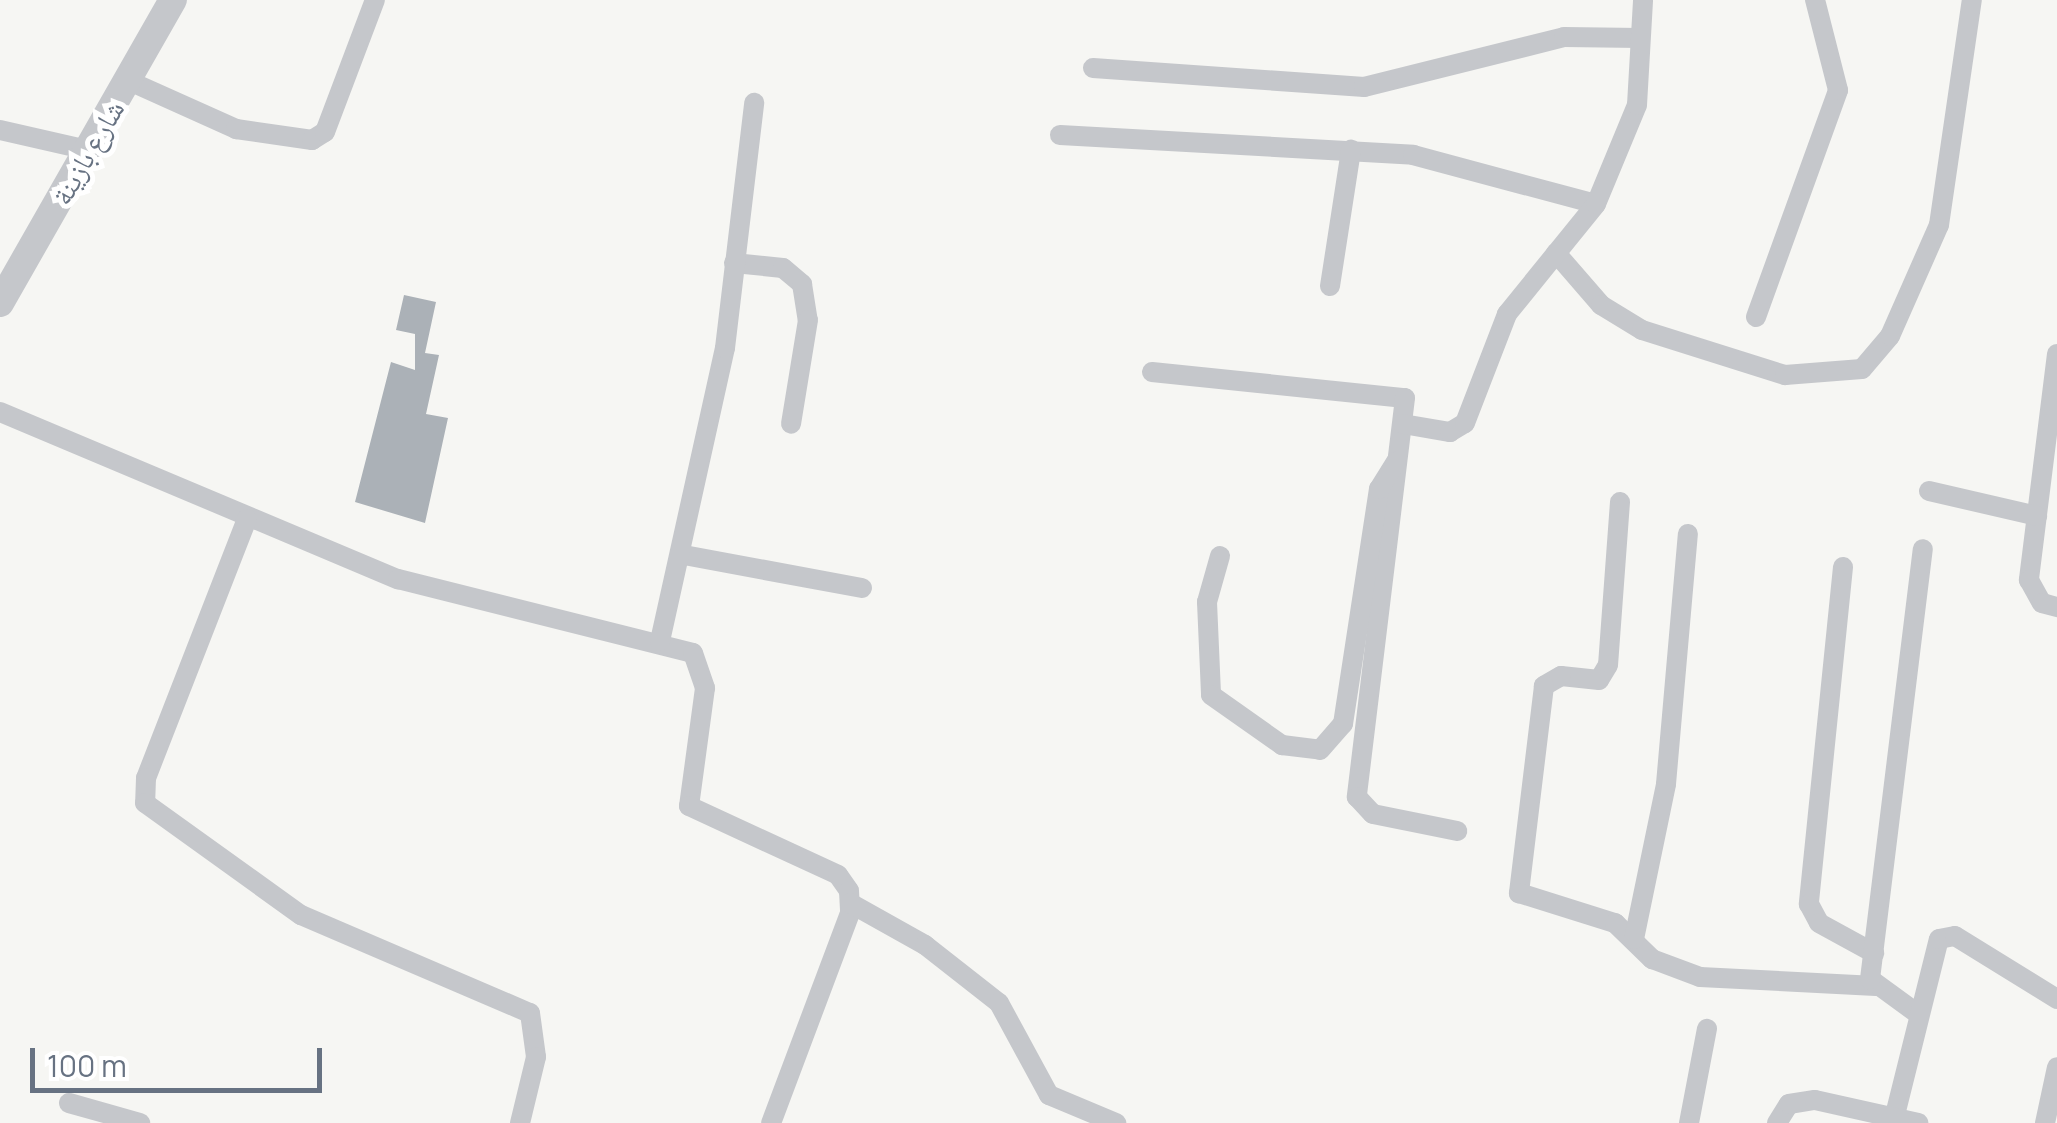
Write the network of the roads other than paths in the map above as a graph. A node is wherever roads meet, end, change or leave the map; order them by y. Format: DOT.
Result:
graph roads {
  1 [pos="173,0"];
  2 [pos="375,0"];
  3 [pos="1643,0"];
  4 [pos="1815,0"];
  5 [pos="1972,0"];
  6 [pos="1640,38"];
  7 [pos="1093,68"];
  8 [pos="127,80"];
  9 [pos="754,103"];
  10 [pos="0,130"];
  11 [pos="1060,136"];
  12 [pos="88,150"];
  13 [pos="1351,150"];
  14 [pos="1596,204"];
  15 [pos="1556,254"];
  16 [pos="734,264"];
  17 [pos="1330,286"];
  18 [pos="0,303"];
  19 [pos="1756,317"];
  20 [pos="2057,354"];
  21 [pos="1152,372"];
  22 [pos="0,412"];
  23 [pos="791,424"];
  24 [pos="1404,424"];
  25 [pos="1396,462"];
  26 [pos="1929,490"];
  27 [pos="1620,502"];
  28 [pos="2037,516"];
  29 [pos="247,519"];
  30 [pos="1688,534"];
  31 [pos="1923,549"];
  32 [pos="684,555"];
  33 [pos="1220,556"];
  34 [pos="1843,567"];
  35 [pos="862,588"];
  36 [pos="2057,607"];
  37 [pos="660,641"];
  38 [pos="1457,831"];
  39 [pos="850,903"];
  40 [pos="1634,939"];
  41 [pos="1874,953"];
  42 [pos="1876,986"];
  43 [pos="2057,999"];
  44 [pos="1918,1014"];
  45 [pos="1708,1030"];
  46 [pos="2057,1067"];
  47 [pos="70,1103"];
  48 [pos="1895,1115"];
  49 [pos="140,1123"];
  50 [pos="520,1123"];
  51 [pos="771,1123"];
  52 [pos="1116,1123"];
  53 [pos="1689,1123"];
  54 [pos="1777,1123"];
  55 [pos="1918,1123"];
  56 [pos="2045,1123"];
  1 -- 8 [label="street, شارع بازينة"];
  2 -- 8 [label="street"];
  3 -- 6 [label="street"];
  4 -- 19 [label="street"];
  5 -- 15 [label="street"];
  6 -- 7 [label="street"];
  6 -- 14 [label="street"];
  8 -- 12 [label="street, شارع بازينة"];
  9 -- 16 [label="street"];
  10 -- 12 [label="street"];
  11 -- 13 [label="street"];
  12 -- 18 [label="street, شارع بازينة"];
  13 -- 14 [label="street"];
  13 -- 17 [label="street"];
  14 -- 15 [label="street"];
  15 -- 24 [label="street"];
  16 -- 23 [label="street"];
  16 -- 32 [label="street"];
  20 -- 28 [label="street"];
  21 -- 24 [label="street"];
  22 -- 29 [label="street"];
  24 -- 25 [label="street"];
  25 -- 33 [label="street"];
  25 -- 38 [label="street"];
  26 -- 28 [label="street"];
  27 -- 40 [label="street"];
  28 -- 36 [label="street"];
  29 -- 37 [label="street"];
  29 -- 50 [label="street"];
  30 -- 40 [label="street"];
  31 -- 41 [label="street"];
  32 -- 35 [label="street"];
  32 -- 37 [label="street"];
  34 -- 41 [label="street"];
  37 -- 39 [label="street"];
  39 -- 51 [label="street"];
  39 -- 52 [label="street"];
  40 -- 42 [label="street"];
  41 -- 42 [label="street"];
  42 -- 44 [label="street"];
  43 -- 44 [label="street"];
  44 -- 48 [label="street"];
  45 -- 53 [label="street"];
  46 -- 56 [label="street"];
  47 -- 49 [label="street"];
  48 -- 54 [label="street"];
  48 -- 55 [label="street"];
}
